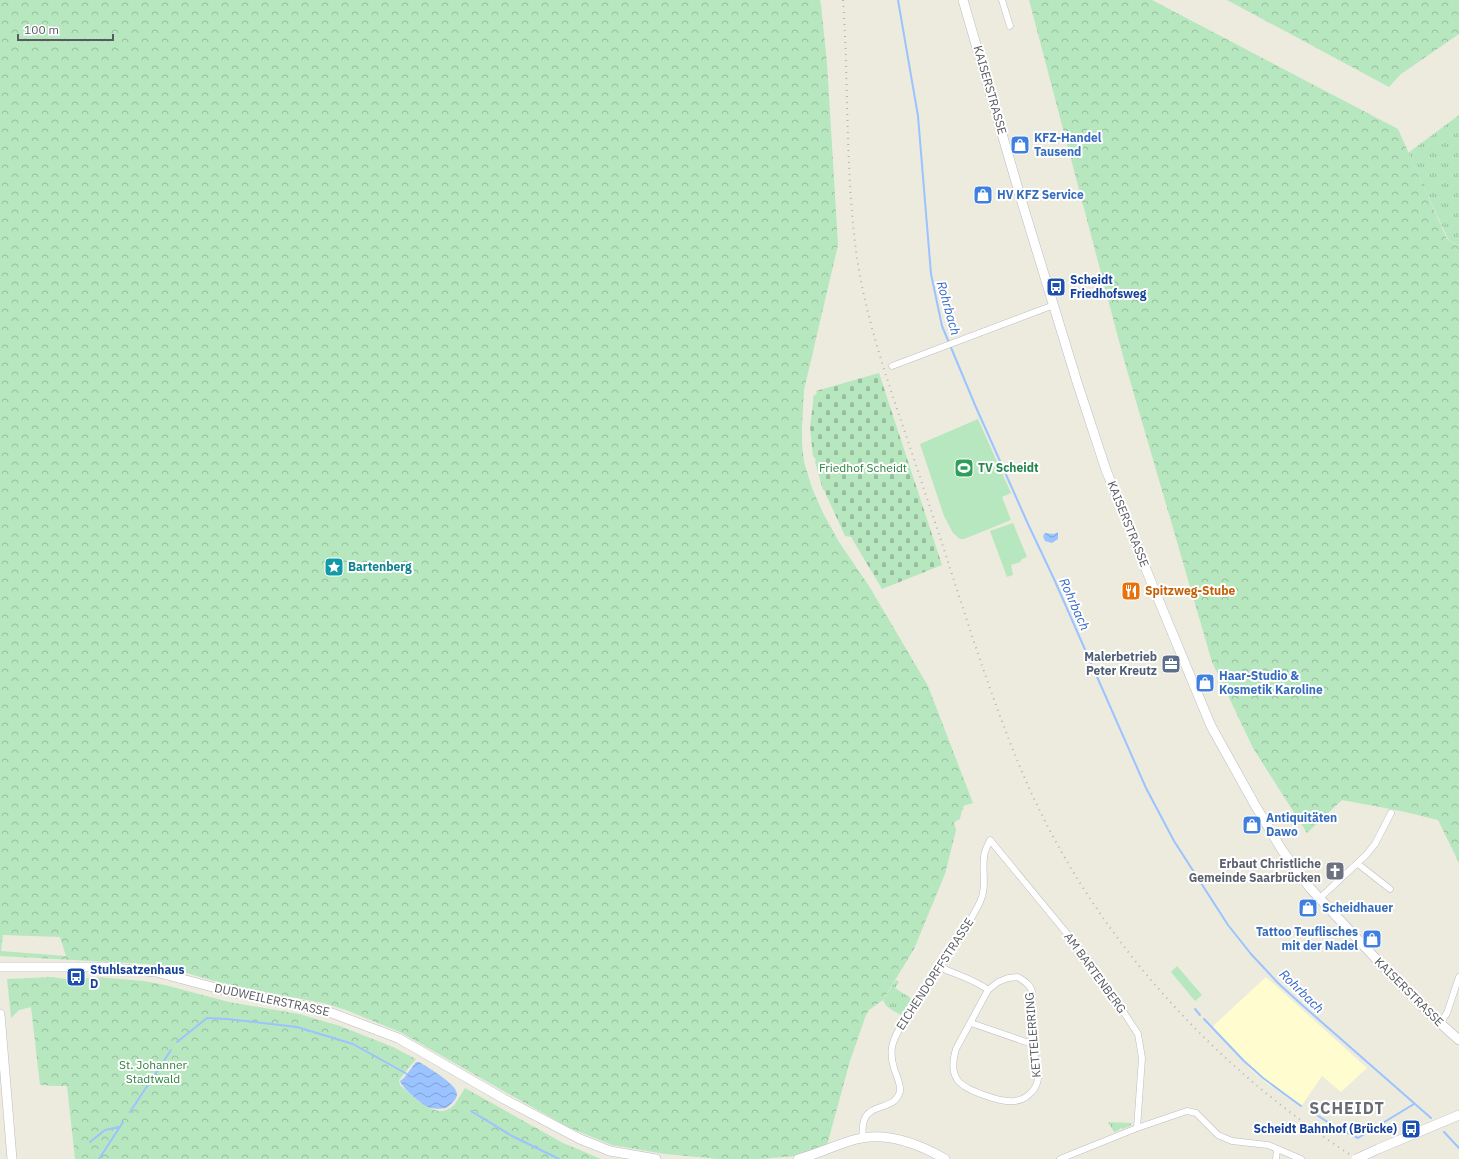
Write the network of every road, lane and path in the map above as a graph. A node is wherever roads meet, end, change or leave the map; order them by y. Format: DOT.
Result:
graph roads {
  1 [pos="963,0"];
  2 [pos="1002,0"];
  3 [pos="1010,26"];
  4 [pos="1054,305"];
  5 [pos="892,366"];
  6 [pos="1391,813"];
  7 [pos="990,840"];
  8 [pos="1358,864"];
  9 [pos="1390,889"];
  10 [pos="1319,899"];
  11 [pos="0,967"];
  12 [pos="940,967"];
  13 [pos="1459,977"];
  14 [pos="988,990"];
  15 [pos="0,1014"];
  16 [pos="971,1023"];
  17 [pos="1440,1023"];
  18 [pos="1459,1040"];
  19 [pos="1032,1044"];
  20 [pos="1459,1114"];
  21 [pos="1137,1128"];
  22 [pos="863,1138"];
  23 [pos="1277,1149"];
  24 [pos="12,1159"];
  25 [pos="656,1159"];
  26 [pos="798,1159"];
  27 [pos="945,1159"];
  28 [pos="1060,1159"];
  29 [pos="1276,1159"];
  30 [pos="1301,1159"];
  31 [pos="1356,1159"];
  1 -- 4 [label="main road, KAISERSTRASSE"];
  2 -- 3 [label="street"];
  4 -- 5 [label="street"];
  4 -- 10 [label="main road, KAISERSTRASSE"];
  6 -- 8 [label="street"];
  7 -- 12 [label="street, EICHENDORFFSTRASSE"];
  7 -- 21 [label="street, AM BARTENBERG"];
  8 -- 9 [label="street"];
  8 -- 10 [label="street"];
  10 -- 17 [label="main road, KAISERSTRASSE"];
  11 -- 25 [label="main road, DUDWEILERSTRASSE"];
  12 -- 14 [label="street"];
  12 -- 22 [label="street, EICHENDORFFSTRASSE"];
  13 -- 17 [label="street"];
  14 -- 16 [label="street, KETTELERRING"];
  14 -- 19 [label="street, KETTELERRING"];
  15 -- 24 [label="main road"];
  16 -- 19 [label="street"];
  16 -- 19 [label="street, KETTELERRING"];
  17 -- 18 [label="main road, KAISERSTRASSE"];
  20 -- 31 [label="main road, bridge"];
  21 -- 23 [label="street"];
  21 -- 28 [label="street"];
  22 -- 26 [label="main road"];
  22 -- 27 [label="main road"];
  23 -- 29 [label="street"];
  23 -- 30 [label="street"];
}
